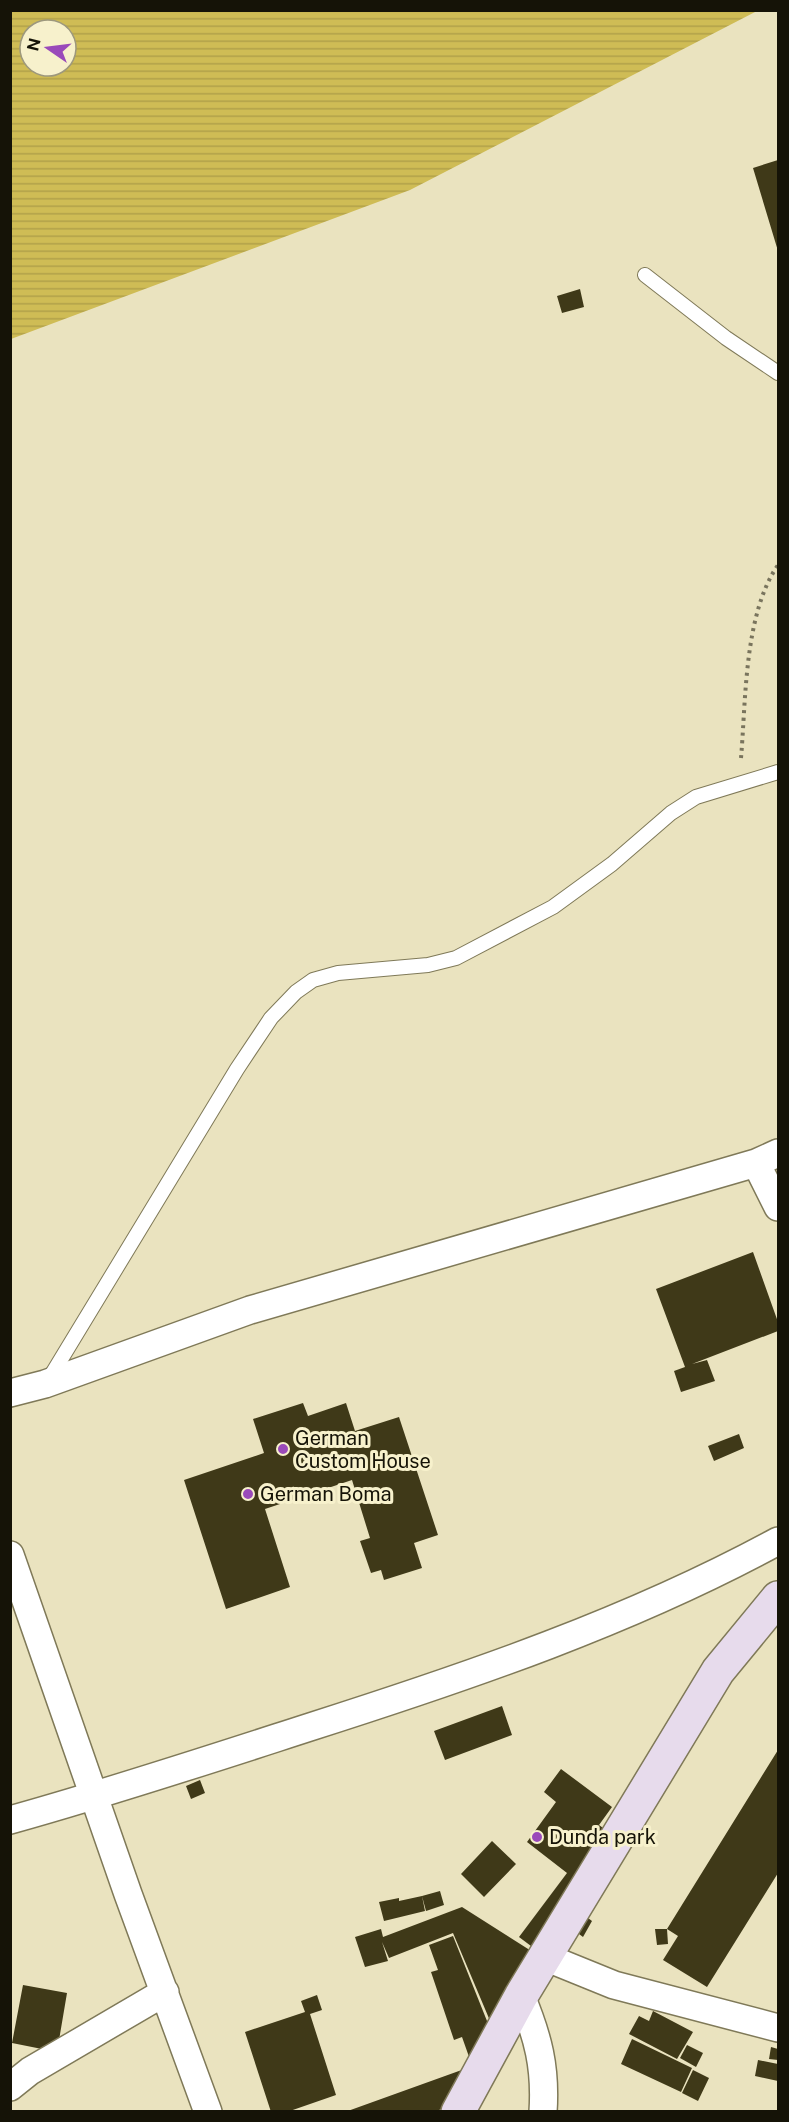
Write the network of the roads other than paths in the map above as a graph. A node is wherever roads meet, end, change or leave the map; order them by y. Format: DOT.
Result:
graph roads {
  1 [pos="645,275"];
  2 [pos="778,373"];
  3 [pos="778,772"];
  4 [pos="767,1158"];
  5 [pos="778,1207"];
  6 [pos="45,1384"];
  7 [pos="10,1393"];
  8 [pos="778,1540"];
  9 [pos="10,1555"];
  10 [pos="778,1598"];
  11 [pos="94,1797"];
  12 [pos="10,1820"];
  13 [pos="545,1957"];
  14 [pos="165,1992"];
  15 [pos="521,1996"];
  16 [pos="778,2028"];
  17 [pos="10,2087"];
  18 [pos="208,2112"];
  19 [pos="458,2112"];
  20 [pos="543,2112"];
  1 -- 2 [label="lane"];
  3 -- 6 [label="lane"];
  4 -- 5 [label="street"];
  4 -- 6 [label="street"];
  6 -- 7 [label="street"];
  8 -- 11 [label="street"];
  9 -- 11 [label="street"];
  10 -- 13 [label="main road"];
  11 -- 12 [label="street"];
  11 -- 14 [label="street"];
  13 -- 15 [label="main road"];
  13 -- 16 [label="street"];
  14 -- 17 [label="street"];
  14 -- 18 [label="street"];
  15 -- 19 [label="main road"];
  15 -- 20 [label="street"];
}
